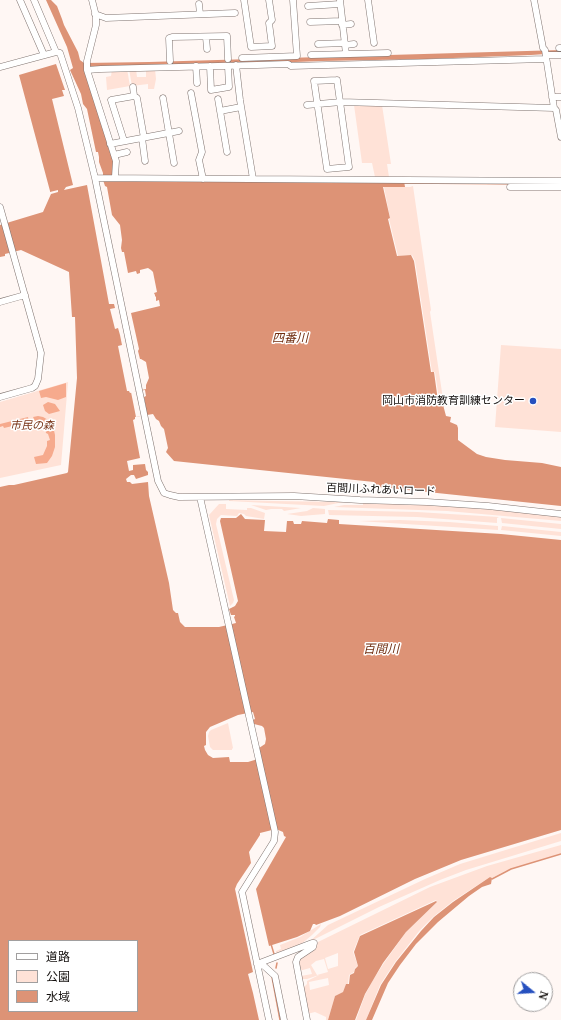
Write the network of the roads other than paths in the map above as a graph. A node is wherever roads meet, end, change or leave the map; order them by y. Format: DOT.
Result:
graph roads {
  1 [pos="20,0"];
  2 [pos="34,0"];
  3 [pos="92,0"];
  4 [pos="244,0"];
  5 [pos="269,0"];
  6 [pos="293,0"];
  7 [pos="368,0"];
  8 [pos="534,0"];
  9 [pos="340,2"];
  10 [pos="199,4"];
  11 [pos="308,6"];
  12 [pos="235,13"];
  13 [pos="95,14"];
  14 [pos="200,14"];
  15 [pos="310,22"];
  16 [pos="342,23"];
  17 [pos="351,24"];
  18 [pos="206,37"];
  19 [pos="374,43"];
  20 [pos="318,44"];
  21 [pos="345,44"];
  22 [pos="354,44"];
  23 [pos="207,49"];
  24 [pos="560,50"];
  25 [pos="56,52"];
  26 [pos="388,53"];
  27 [pos="346,54"];
  28 [pos="44,55"];
  29 [pos="311,55"];
  30 [pos="546,55"];
  31 [pos="242,58"];
  32 [pos="170,61"];
  33 [pos="228,62"];
  34 [pos="236,65"];
  35 [pos="196,66"];
  36 [pos="210,66"];
  37 [pos="0,67"];
  38 [pos="87,68"];
  39 [pos="198,83"];
  40 [pos="133,87"];
  41 [pos="191,94"];
  42 [pos="134,96"];
  43 [pos="561,96"];
  44 [pos="552,97"];
  45 [pos="163,98"];
  46 [pos="218,99"];
  47 [pos="340,102"];
  48 [pos="317,104"];
  49 [pos="307,105"];
  50 [pos="241,107"];
  51 [pos="554,108"];
  52 [pos="220,111"];
  53 [pos="179,131"];
  54 [pos="169,133"];
  55 [pos="561,137"];
  56 [pos="143,138"];
  57 [pos="124,141"];
  58 [pos="110,144"];
  59 [pos="127,152"];
  60 [pos="228,152"];
  61 [pos="114,155"];
  62 [pos="145,161"];
  63 [pos="174,163"];
  64 [pos="114,177"];
  65 [pos="95,178"];
  66 [pos="202,179"];
  67 [pos="253,179"];
  68 [pos="561,181"];
  69 [pos="524,184"];
  70 [pos="510,187"];
  71 [pos="561,187"];
  72 [pos="0,207"];
  73 [pos="25,295"];
  74 [pos="0,302"];
  75 [pos="0,397"];
  76 [pos="200,497"];
  77 [pos="561,514"];
  78 [pos="257,964"];
  79 [pos="268,1020"];
  80 [pos="284,1020"];
  81 [pos="306,1020"];
  1 -- 28 [label="street"];
  2 -- 25 [label="street"];
  3 -- 13 [label="street"];
  4 -- 5 [label="street"];
  6 -- 31 [label="street"];
  7 -- 19 [label="street"];
  8 -- 30 [label="street"];
  9 -- 11 [label="street"];
  9 -- 16 [label="street"];
  10 -- 14 [label="street"];
  12 -- 14 [label="street"];
  13 -- 14 [label="street"];
  13 -- 38 [label="street"];
  15 -- 16 [label="street"];
  16 -- 17 [label="street"];
  16 -- 21 [label="street"];
  18 -- 23 [label="street"];
  18 -- 32 [label="street"];
  18 -- 33 [label="street"];
  20 -- 21 [label="street"];
  21 -- 22 [label="street"];
  21 -- 27 [label="street"];
  24 -- 30 [label="street"];
  25 -- 28 [label="street"];
  25 -- 65 [label="street, 百間川ふれあいロード"];
  26 -- 27 [label="street"];
  27 -- 29 [label="street"];
  28 -- 37 [label="street"];
  30 -- 34 [label="street"];
  30 -- 44 [label="street"];
  33 -- 34 [label="street"];
  33 -- 36 [label="street"];
  33 -- 36 [label="street"];
  34 -- 50 [label="street"];
  35 -- 36 [label="street"];
  35 -- 38 [label="street"];
  35 -- 39 [label="street"];
  38 -- 58 [label="street"];
  40 -- 42 [label="street"];
  41 -- 66 [label="street"];
  42 -- 56 [label="street"];
  42 -- 57 [label="street"];
  43 -- 44 [label="street"];
  44 -- 51 [label="street"];
  45 -- 54 [label="street"];
  46 -- 52 [label="street"];
  47 -- 48 [label="street"];
  47 -- 48 [label="street"];
  47 -- 48 [label="street"];
  47 -- 51 [label="street"];
  48 -- 49 [label="street"];
  50 -- 52 [label="street"];
  50 -- 67 [label="street"];
  51 -- 55 [label="street"];
  52 -- 60 [label="street"];
  53 -- 54 [label="street"];
  54 -- 56 [label="street"];
  54 -- 63 [label="street"];
  56 -- 57 [label="street"];
  56 -- 62 [label="street"];
  57 -- 58 [label="street"];
  58 -- 61 [label="street"];
  59 -- 61 [label="street"];
  61 -- 64 [label="street"];
  64 -- 65 [label="street"];
  64 -- 66 [label="street"];
  65 -- 76 [label="street, 百間川ふれあいロード"];
  66 -- 67 [label="street"];
  67 -- 69 [label="street"];
  68 -- 69 [label="street"];
  69 -- 70 [label="street"];
  69 -- 71 [label="street"];
  72 -- 73 [label="street"];
  73 -- 74 [label="street"];
  73 -- 75 [label="street"];
  76 -- 77 [label="street, 百間川ふれあいロード"];
  76 -- 78 [label="street"];
  78 -- 79 [label="street"];
  78 -- 80 [label="street"];
  78 -- 81 [label="street"];
}
